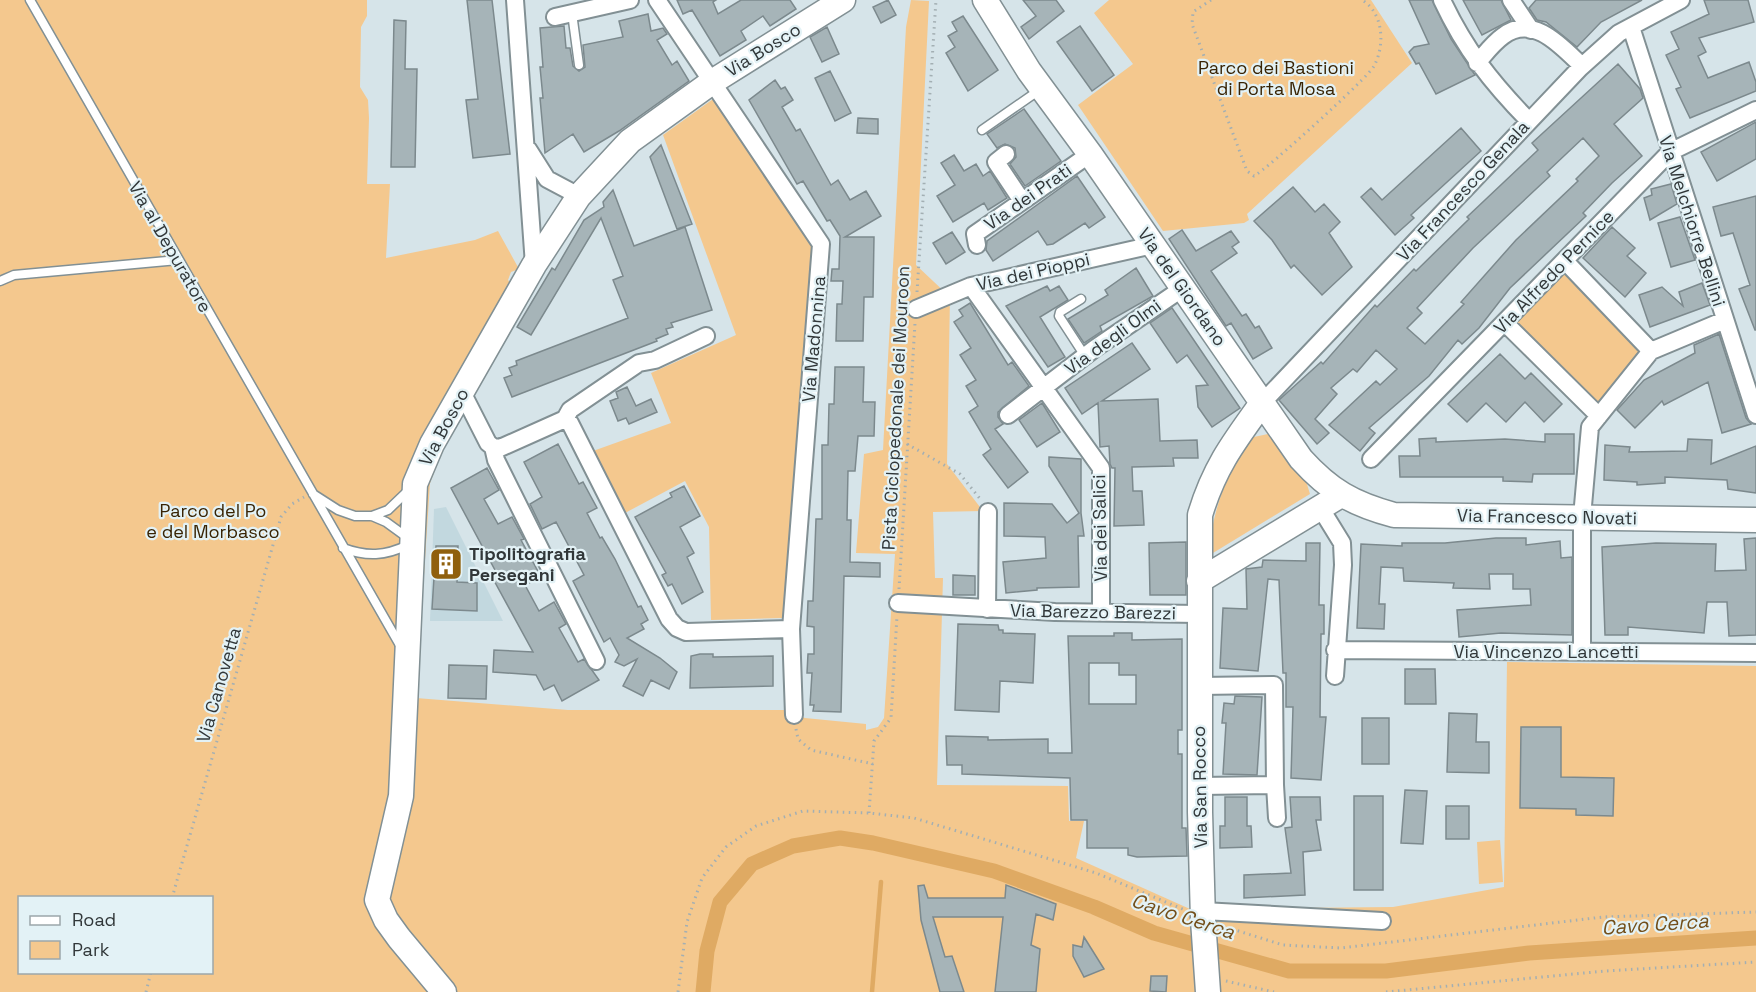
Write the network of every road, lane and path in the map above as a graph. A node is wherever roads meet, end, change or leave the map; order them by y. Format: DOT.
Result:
graph roads {
  1 [pos="30,0"];
  2 [pos="515,0"];
  3 [pos="630,0"];
  4 [pos="657,0"];
  5 [pos="843,0"];
  6 [pos="936,0"];
  7 [pos="972,0"];
  8 [pos="985,0"];
  9 [pos="1211,0"];
  10 [pos="1362,0"];
  11 [pos="1442,0"];
  12 [pos="1681,0"];
  13 [pos="1517,3"];
  14 [pos="563,15"];
  15 [pos="1631,27"];
  16 [pos="1531,30"];
  17 [pos="1477,63"];
  18 [pos="579,65"];
  19 [pos="1582,66"];
  20 [pos="1035,80"];
  21 [pos="712,82"];
  22 [pos="1756,110"];
  23 [pos="1529,121"];
  24 [pos="982,130"];
  25 [pos="528,149"];
  26 [pos="1670,152"];
  27 [pos="1006,154"];
  28 [pos="1090,154"];
  29 [pos="579,196"];
  30 [pos="1022,201"];
  31 [pos="530,212"];
  32 [pos="561,224"];
  33 [pos="977,245"];
  34 [pos="1153,245"];
  35 [pos="177,260"];
  36 [pos="1565,261"];
  37 [pos="534,265"];
  38 [pos="0,281"];
  39 [pos="971,285"];
  40 [pos="1183,288"];
  41 [pos="1081,299"];
  42 [pos="916,309"];
  43 [pos="1725,320"];
  44 [pos="1505,323"];
  45 [pos="706,336"];
  46 [pos="1651,351"];
  47 [pos="1085,356"];
  48 [pos="1044,388"];
  49 [pos="462,392"];
  50 [pos="1262,403"];
  51 [pos="1008,415"];
  52 [pos="1756,415"];
  53 [pos="1599,416"];
  54 [pos="565,419"];
  55 [pos="907,444"];
  56 [pos="493,447"];
  57 [pos="1371,459"];
  58 [pos="416,484"];
  59 [pos="311,493"];
  60 [pos="1341,495"];
  61 [pos="1318,509"];
  62 [pos="988,512"];
  63 [pos="372,516"];
  64 [pos="1582,517"];
  65 [pos="1756,520"];
  66 [pos="414,542"];
  67 [pos="343,548"];
  68 [pos="1199,581"];
  69 [pos="898,603"];
  70 [pos="987,609"];
  71 [pos="1101,613"];
  72 [pos="1199,614"];
  73 [pos="791,629"];
  74 [pos="1335,650"];
  75 [pos="1582,652"];
  76 [pos="1756,653"];
  77 [pos="409,660"];
  78 [pos="596,661"];
  79 [pos="1335,676"];
  80 [pos="1199,686"];
  81 [pos="794,715"];
  82 [pos="873,764"];
  83 [pos="1275,785"];
  84 [pos="1200,786"];
  85 [pos="869,813"];
  86 [pos="1277,818"];
  87 [pos="172,896"];
  88 [pos="1756,912"];
  89 [pos="1204,917"];
  90 [pos="1382,921"];
  91 [pos="1756,962"];
  92 [pos="150,974"];
  93 [pos="1207,980"];
  94 [pos="146,992"];
  95 [pos="444,992"];
  96 [pos="678,992"];
  97 [pos="1274,992"];
  98 [pos="1386,992"];
  1 -- 35 [label="lane, Via al Depuratore"];
  2 -- 25 [label="street"];
  3 -- 14 [label="street"];
  4 -- 21 [label="street, Via Madonnina"];
  5 -- 21 [label="street, Via Bosco"];
  6 -- 42 [label="path, Pista Ciclopedonale dei Mouroon"];
  7 -- 20 [label="street, Via del Giordano"];
  8 -- 20 [label="street, Via del Giordano"];
  9 -- 10 [label="path"];
  11 -- 17 [label="street"];
  12 -- 15 [label="street, Via Francesco Genala"];
  13 -- 16 [label="street"];
  14 -- 18 [label="lane"];
  15 -- 19 [label="street, Via Francesco Genala"];
  15 -- 26 [label="street, Via Melchiorre Bellini"];
  16 -- 17 [label="street"];
  16 -- 19 [label="street"];
  17 -- 23 [label="street"];
  19 -- 23 [label="street, Via Francesco Genala"];
  20 -- 24 [label="lane"];
  20 -- 28 [label="street, Via del Giordano"];
  21 -- 29 [label="street, Via Bosco"];
  21 -- 73 [label="street, Via Madonnina"];
  22 -- 26 [label="street, Via Alfredo Pernice"];
  23 -- 50 [label="street, Via Francesco Genala"];
  25 -- 29 [label="street"];
  25 -- 31 [label="street"];
  26 -- 36 [label="street, Via Alfredo Pernice"];
  26 -- 43 [label="street, Via Melchiorre Bellini"];
  27 -- 30 [label="street"];
  28 -- 30 [label="street, Via dei Prati"];
  28 -- 34 [label="street, Via del Giordano"];
  29 -- 32 [label="street, Via Bosco"];
  30 -- 33 [label="street, Via dei Prati"];
  31 -- 32 [label="street"];
  31 -- 37 [label="street"];
  32 -- 37 [label="street, Via Bosco"];
  34 -- 39 [label="street, Via dei Pioppi"];
  34 -- 40 [label="street, Via del Giordano"];
  35 -- 38 [label="lane"];
  35 -- 59 [label="lane, Via al Depuratore"];
  36 -- 44 [label="street, Via Alfredo Pernice"];
  36 -- 46 [label="street"];
  37 -- 49 [label="street, Via Bosco"];
  39 -- 42 [label="street, Via dei Pioppi"];
  39 -- 48 [label="street, Via dei Salici"];
  40 -- 47 [label="street, Via degli Olmi"];
  40 -- 50 [label="street, Via del Giordano"];
  41 -- 47 [label="lane"];
  42 -- 55 [label="path, Pista Ciclopedonale dei Mouroon"];
  43 -- 46 [label="street"];
  43 -- 52 [label="street, Via Melchiorre Bellini"];
  44 -- 53 [label="street"];
  44 -- 57 [label="street, Via Alfredo Pernice"];
  45 -- 54 [label="street"];
  46 -- 53 [label="street"];
  47 -- 48 [label="street, Via degli Olmi"];
  48 -- 51 [label="street"];
  48 -- 71 [label="street, Via dei Salici"];
  49 -- 56 [label="street"];
  49 -- 58 [label="street, Via Bosco"];
  50 -- 60 [label="street, Via del Giordano"];
  50 -- 68 [label="street, Via San Rocco"];
  53 -- 64 [label="street"];
  54 -- 56 [label="street"];
  54 -- 73 [label="street"];
  55 -- 62 [label="path"];
  55 -- 69 [label="path, Pista Ciclopedonale dei Mouroon"];
  56 -- 78 [label="street"];
  58 -- 63 [label="lane"];
  58 -- 66 [label="street, Via Bosco"];
  59 -- 63 [label="lane, Via al Depuratore"];
  59 -- 67 [label="lane, Via al Depuratore"];
  59 -- 87 [label="path, Via Canovetta"];
  60 -- 61 [label="street"];
  60 -- 64 [label="street, Via Francesco Novati"];
  61 -- 68 [label="street"];
  61 -- 74 [label="street"];
  62 -- 70 [label="street, Via Barezzo Barezzi"];
  63 -- 66 [label="lane, Via al Depuratore"];
  64 -- 65 [label="street, Via Francesco Novati"];
  64 -- 75 [label="street"];
  66 -- 67 [label="lane"];
  66 -- 77 [label="street, Via Bosco"];
  67 -- 77 [label="lane, Via al Depuratore"];
  68 -- 72 [label="street, Via San Rocco"];
  69 -- 70 [label="street, Via Barezzo Barezzi"];
  69 -- 82 [label="path, Pista Ciclopedonale dei Mouroon"];
  70 -- 71 [label="street, Via Barezzo Barezzi"];
  71 -- 72 [label="street, Via Barezzo Barezzi"];
  72 -- 80 [label="street, Via San Rocco"];
  73 -- 81 [label="street, Via Madonnina"];
  74 -- 75 [label="street, Via Vincenzo Lancetti"];
  74 -- 79 [label="street"];
  75 -- 76 [label="street, Via Vincenzo Lancetti"];
  77 -- 95 [label="street, Via Bosco"];
  80 -- 83 [label="street"];
  80 -- 84 [label="street, Via San Rocco"];
  81 -- 82 [label="path"];
  82 -- 85 [label="path, Pista Ciclopedonale dei Mouroon"];
  83 -- 84 [label="street"];
  83 -- 86 [label="street"];
  84 -- 89 [label="street, Via San Rocco"];
  85 -- 89 [label="path"];
  85 -- 96 [label="path"];
  88 -- 89 [label="path"];
  89 -- 90 [label="street"];
  89 -- 93 [label="street, Via San Rocco"];
  91 -- 98 [label="path"];
  92 -- 94 [label="path"];
  93 -- 97 [label="path"];
}
